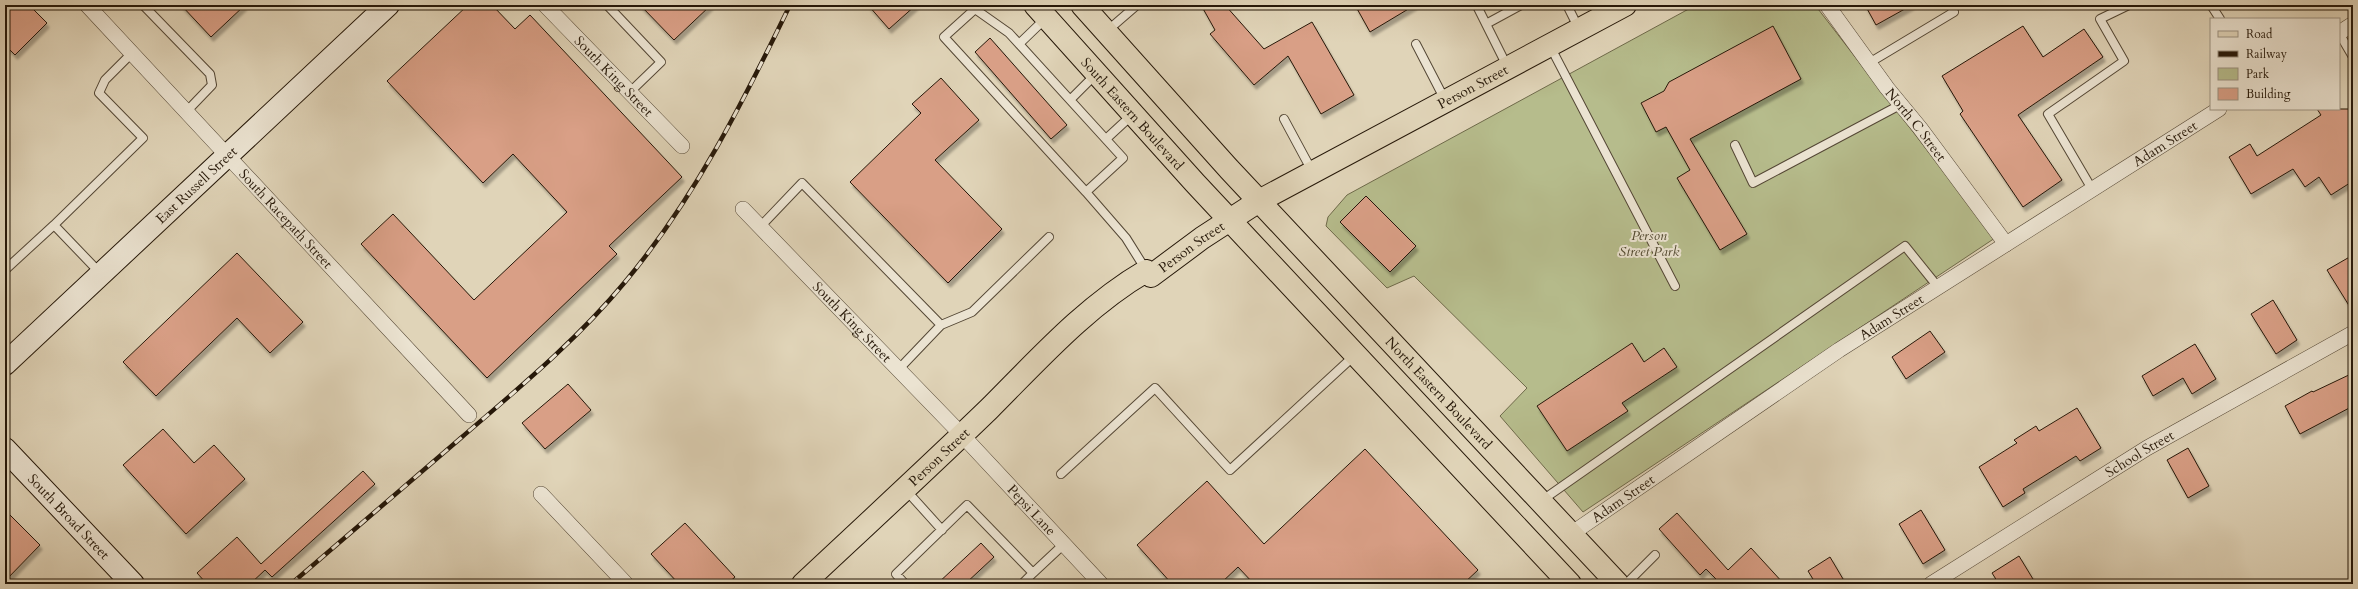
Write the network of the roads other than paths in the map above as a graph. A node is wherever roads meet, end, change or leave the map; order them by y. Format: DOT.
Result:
graph roads {
  1 [pos="86,5"];
  2 [pos="143,5"];
  3 [pos="388,5"];
  4 [pos="545,5"];
  5 [pos="607,5"];
  6 [pos="1082,5"];
  7 [pos="1137,5"];
  8 [pos="1521,5"];
  9 [pos="1567,5"];
  10 [pos="1625,5"];
  11 [pos="1827,5"];
  12 [pos="1950,5"];
  13 [pos="2128,5"];
  14 [pos="2211,5"];
  15 [pos="1478,8"];
  16 [pos="1041,11"];
  17 [pos="2219,18"];
  18 [pos="1486,24"];
  19 [pos="2353,24"];
  20 [pos="1580,30"];
  21 [pos="1106,32"];
  22 [pos="2340,32"];
  23 [pos="2340,35"];
  24 [pos="1020,44"];
  25 [pos="1416,44"];
  26 [pos="1550,46"];
  27 [pos="132,53"];
  28 [pos="2353,57"];
  29 [pos="1869,63"];
  30 [pos="1508,68"];
  31 [pos="1097,74"];
  32 [pos="630,92"];
  33 [pos="1071,99"];
  34 [pos="1446,101"];
  35 [pos="1900,105"];
  36 [pos="2217,110"];
  37 [pos="187,111"];
  38 [pos="1132,114"];
  39 [pos="1284,118"];
  40 [pos="1106,139"];
  41 [pos="1735,145"];
  42 [pos="682,146"];
  43 [pos="228,155"];
  44 [pos="1313,173"];
  45 [pos="2092,189"];
  46 [pos="1086,192"];
  47 [pos="1259,201"];
  48 [pos="743,209"];
  49 [pos="1231,222"];
  50 [pos="54,225"];
  51 [pos="760,227"];
  52 [pos="1049,237"];
  53 [pos="2006,244"];
  54 [pos="5,270"];
  55 [pos="1146,271"];
  56 [pos="101,274"];
  57 [pos="1675,286"];
  58 [pos="1938,286"];
  59 [pos="941,325"];
  60 [pos="2353,333"];
  61 [pos="1355,355"];
  62 [pos="5,364"];
  63 [pos="898,370"];
  64 [pos="469,415"];
  65 [pos="962,435"];
  66 [pos="5,449"];
  67 [pos="1061,474"];
  68 [pos="904,489"];
  69 [pos="541,494"];
  70 [pos="1540,501"];
  71 [pos="942,530"];
  72 [pos="1571,534"];
  73 [pos="1064,544"];
  74 [pos="1655,555"];
  75 [pos="1033,573"];
  76 [pos="133,584"];
  77 [pos="626,584"];
  78 [pos="803,584"];
  79 [pos="906,584"];
  80 [pos="1022,584"];
  81 [pos="1101,584"];
  82 [pos="1570,584"];
  83 [pos="1618,584"];
  84 [pos="1626,584"];
  85 [pos="1931,584"];
  1 -- 27 [label="street, South Racepath Street"];
  2 -- 37 [label="lane"];
  3 -- 43 [label="street, East Russell Street"];
  4 -- 32 [label="street, South King Street"];
  5 -- 32 [label="lane"];
  6 -- 21 [label="main road"];
  7 -- 21 [label="lane"];
  8 -- 18 [label="lane"];
  9 -- 20 [label="lane"];
  10 -- 20 [label="main road, Person Street"];
  11 -- 29 [label="street, North C Street"];
  12 -- 29 [label="lane"];
  13 -- 45 [label="lane"];
  14 -- 17 [label="lane"];
  15 -- 18 [label="lane"];
  16 -- 24 [label="lane"];
  16 -- 31 [label="main road, South Eastern Boulevard"];
  18 -- 30 [label="lane"];
  19 -- 22 [label="street"];
  20 -- 26 [label="main road, Person Street"];
  21 -- 47 [label="main road"];
  23 -- 28 [label="lane"];
  24 -- 33 [label="lane"];
  24 -- 46 [label="lane"];
  25 -- 34 [label="lane"];
  26 -- 30 [label="main road, Person Street"];
  26 -- 57 [label="lane"];
  27 -- 37 [label="street, South Racepath Street"];
  27 -- 50 [label="lane"];
  29 -- 35 [label="street, North C Street"];
  30 -- 34 [label="main road, Person Street"];
  31 -- 33 [label="lane"];
  31 -- 38 [label="main road, South Eastern Boulevard"];
  32 -- 42 [label="street, South King Street"];
  33 -- 40 [label="lane"];
  34 -- 44 [label="main road, Person Street"];
  35 -- 41 [label="lane"];
  35 -- 53 [label="street, North C Street"];
  36 -- 45 [label="street, Adam Street"];
  37 -- 43 [label="street, South Racepath Street"];
  38 -- 40 [label="lane"];
  38 -- 49 [label="main road, South Eastern Boulevard"];
  39 -- 44 [label="lane"];
  40 -- 46 [label="lane"];
  43 -- 56 [label="street, East Russell Street"];
  43 -- 64 [label="street, South Racepath Street"];
  44 -- 47 [label="main road, Person Street"];
  45 -- 53 [label="street, Adam Street"];
  46 -- 55 [label="lane"];
  47 -- 49 [label="main road, Person Street"];
  47 -- 70 [label="main road, North Eastern Boulevard"];
  48 -- 51 [label="street, South King Street"];
  49 -- 55 [label="main road, Person Street"];
  49 -- 61 [label="main road"];
  50 -- 54 [label="lane"];
  50 -- 56 [label="lane"];
  51 -- 59 [label="lane"];
  51 -- 63 [label="street, South King Street"];
  52 -- 59 [label="lane"];
  53 -- 58 [label="street, Adam Street"];
  55 -- 65 [label="main road, Person Street"];
  56 -- 62 [label="street, East Russell Street"];
  58 -- 70 [label="lane"];
  58 -- 72 [label="street, Adam Street"];
  59 -- 63 [label="lane"];
  60 -- 85 [label="street, School Street"];
  61 -- 67 [label="lane"];
  61 -- 82 [label="main road"];
  63 -- 65 [label="street, South King Street"];
  65 -- 68 [label="main road, Person Street"];
  65 -- 73 [label="street, Pepsi Lane"];
  66 -- 76 [label="street, South Broad Street"];
  68 -- 71 [label="lane"];
  68 -- 78 [label="main road, Person Street"];
  69 -- 77 [label="street"];
  70 -- 72 [label="main road, North Eastern Boulevard"];
  71 -- 75 [label="lane"];
  71 -- 79 [label="lane"];
  72 -- 83 [label="main road, North Eastern Boulevard"];
  73 -- 75 [label="lane"];
  73 -- 81 [label="street, Pepsi Lane"];
  74 -- 84 [label="lane"];
  75 -- 80 [label="lane"];
}
